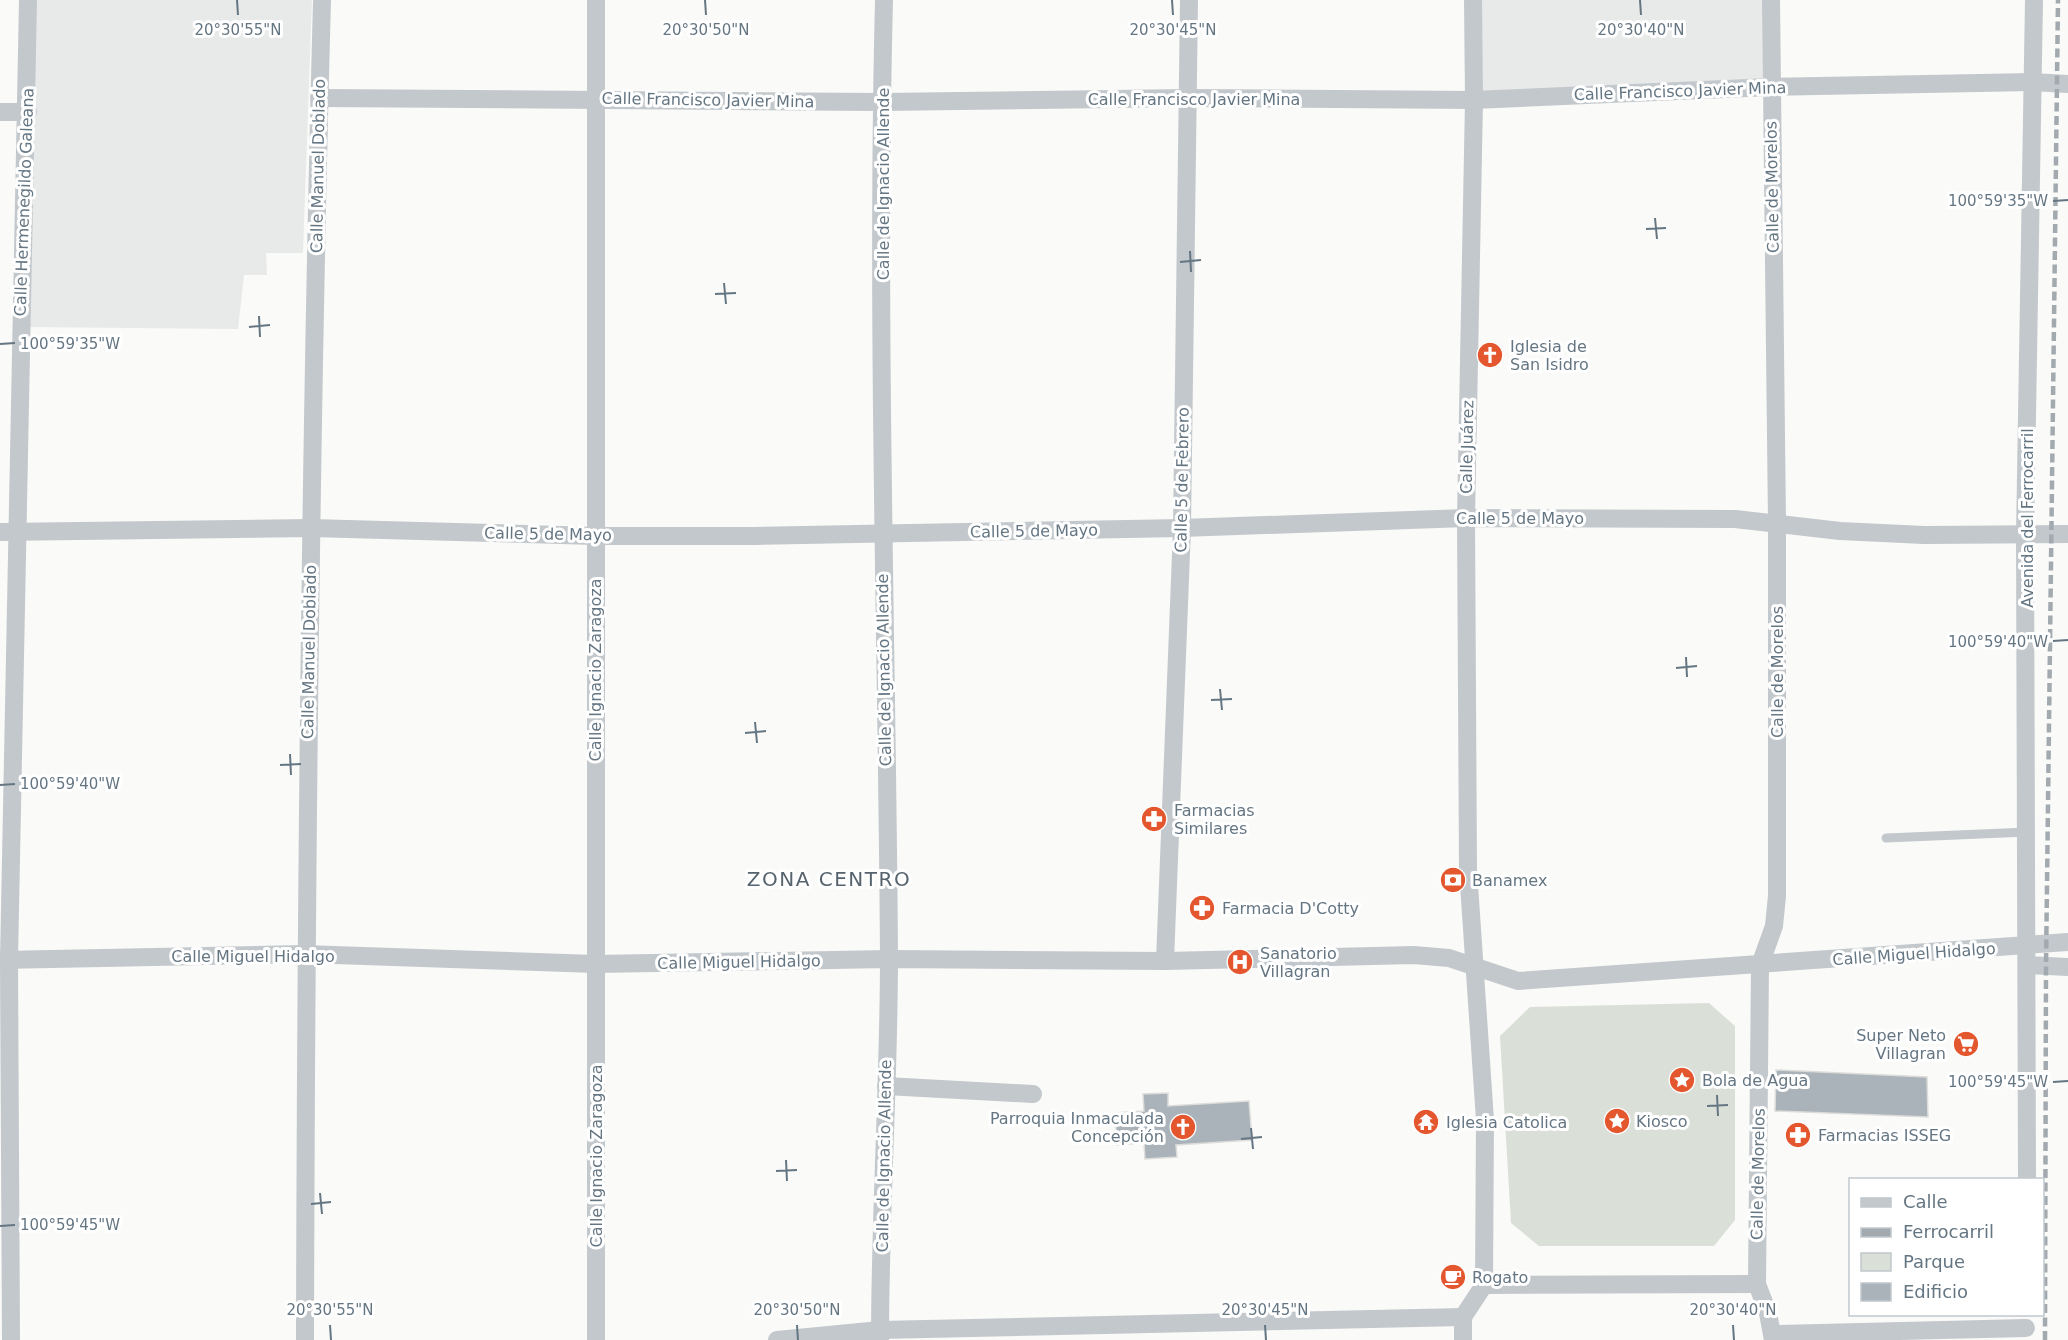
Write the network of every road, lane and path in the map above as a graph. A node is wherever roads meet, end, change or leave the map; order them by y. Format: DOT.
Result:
graph roads {
  1 [pos="28,0"];
  2 [pos="322,0"];
  3 [pos="596,0"];
  4 [pos="884,0"];
  5 [pos="1189,0"];
  6 [pos="1473,0"];
  7 [pos="1771,0"];
  8 [pos="2034,0"];
  9 [pos="2032,82"];
  10 [pos="2068,84"];
  11 [pos="1771,87"];
  12 [pos="319,98"];
  13 [pos="596,98"];
  14 [pos="1189,98"];
  15 [pos="1474,100"];
  16 [pos="882,102"];
  17 [pos="0,112"];
  18 [pos="28,112"];
  19 [pos="1466,518"];
  20 [pos="1777,523"];
  21 [pos="311,528"];
  22 [pos="1182,528"];
  23 [pos="8,532"];
  24 [pos="882,533"];
  25 [pos="2068,534"];
  26 [pos="2025,535"];
  27 [pos="595,536"];
  28 [pos="2028,832"];
  29 [pos="1886,838"];
  30 [pos="2068,942"];
  31 [pos="2028,946"];
  32 [pos="306,954"];
  33 [pos="889,959"];
  34 [pos="4,960"];
  35 [pos="1165,961"];
  36 [pos="595,964"];
  37 [pos="1760,965"];
  38 [pos="2028,965"];
  39 [pos="1476,966"];
  40 [pos="2068,967"];
  41 [pos="886,1086"];
  42 [pos="1033,1094"];
  43 [pos="2027,1178"];
  44 [pos="1757,1284"];
  45 [pos="1484,1286"];
  46 [pos="1463,1317"];
  47 [pos="2026,1328"];
  48 [pos="1170,1331"];
  49 [pos="880,1335"];
  50 [pos="1773,1337"];
  51 [pos="11,1340"];
  52 [pos="305,1340"];
  53 [pos="596,1340"];
  54 [pos="777,1340"];
  55 [pos="1463,1340"];
  1 -- 18 [label="street, Calle Hermenegildo Galeana"];
  2 -- 12 [label="street, Calle Manuel Doblado"];
  3 -- 13 [label="street, Calle Ignacio Zaragoza"];
  4 -- 16 [label="street, Calle de Ignacio Allende"];
  5 -- 14 [label="street, Calle 5 de Febrero"];
  6 -- 15 [label="street, Calle Juárez"];
  7 -- 11 [label="street, Calle de Morelos"];
  8 -- 9 [label="street, Avenida del Ferrocarril"];
  9 -- 10 [label="street, Calle Francisco Javier Mina"];
  9 -- 11 [label="street, Calle Francisco Javier Mina"];
  9 -- 26 [label="street, Avenida del Ferrocarril"];
  11 -- 15 [label="street, Calle Francisco Javier Mina"];
  11 -- 20 [label="street, Calle de Morelos"];
  12 -- 13 [label="street, Calle Francisco Javier Mina"];
  12 -- 21 [label="street, Calle Manuel Doblado"];
  13 -- 16 [label="street, Calle Francisco Javier Mina"];
  13 -- 27 [label="street, Calle Ignacio Zaragoza"];
  14 -- 15 [label="street, Calle Francisco Javier Mina"];
  14 -- 16 [label="street, Calle Francisco Javier Mina"];
  14 -- 22 [label="street, Calle 5 de Febrero"];
  15 -- 19 [label="street, Calle Juárez"];
  16 -- 24 [label="street, Calle de Ignacio Allende"];
  17 -- 18 [label="street"];
  18 -- 23 [label="street, Calle Hermenegildo Galeana"];
  19 -- 20 [label="street, Calle 5 de Mayo"];
  19 -- 22 [label="street, Calle 5 de Mayo"];
  19 -- 39 [label="street, Calle Juárez"];
  20 -- 26 [label="street, Calle 5 de Mayo"];
  20 -- 37 [label="street, Calle de Morelos"];
  21 -- 23 [label="street, Calle 5 de Mayo"];
  21 -- 27 [label="street, Calle 5 de Mayo"];
  21 -- 32 [label="street, Calle Manuel Doblado"];
  22 -- 24 [label="street, Calle 5 de Mayo"];
  22 -- 35 [label="street, Calle 5 de Febrero"];
  23 -- 34 [label="street, Calle Hermenegildo Galeana"];
  24 -- 27 [label="street, Calle 5 de Mayo"];
  24 -- 33 [label="street, Calle de Ignacio Allende"];
  25 -- 26 [label="street, Calle 5 de Mayo"];
  26 -- 28 [label="street, Avenida del Ferrocarril"];
  27 -- 36 [label="street, Calle Ignacio Zaragoza"];
  28 -- 29 [label="lane"];
  28 -- 31 [label="street, Avenida del Ferrocarril"];
  30 -- 31 [label="street, Calle Miguel Hidalgo"];
  31 -- 37 [label="street, Calle Miguel Hidalgo"];
  31 -- 38 [label="street, Avenida del Ferrocarril"];
  32 -- 34 [label="street, Calle Miguel Hidalgo"];
  32 -- 36 [label="street, Calle Miguel Hidalgo"];
  32 -- 52 [label="street, Calle Manuel Doblado"];
  33 -- 35 [label="street, Calle Miguel Hidalgo"];
  33 -- 36 [label="street, Calle Miguel Hidalgo"];
  33 -- 41 [label="street, Calle de Ignacio Allende"];
  34 -- 51 [label="street, Calle Hermenegildo Galeana"];
  35 -- 39 [label="street, Calle Miguel Hidalgo"];
  36 -- 53 [label="street, Calle Ignacio Zaragoza"];
  37 -- 39 [label="street, Calle Miguel Hidalgo"];
  37 -- 44 [label="street, Calle de Morelos"];
  38 -- 40 [label="street"];
  38 -- 43 [label="street, Avenida del Ferrocarril"];
  39 -- 45 [label="street, Calle Juárez"];
  41 -- 42 [label="street"];
  41 -- 49 [label="street, Calle de Ignacio Allende"];
  44 -- 45 [label="street"];
  44 -- 50 [label="street, Calle de Morelos"];
  45 -- 46 [label="street"];
  46 -- 48 [label="street"];
  46 -- 55 [label="street"];
  47 -- 50 [label="street"];
  48 -- 49 [label="street"];
  49 -- 54 [label="street"];
}
